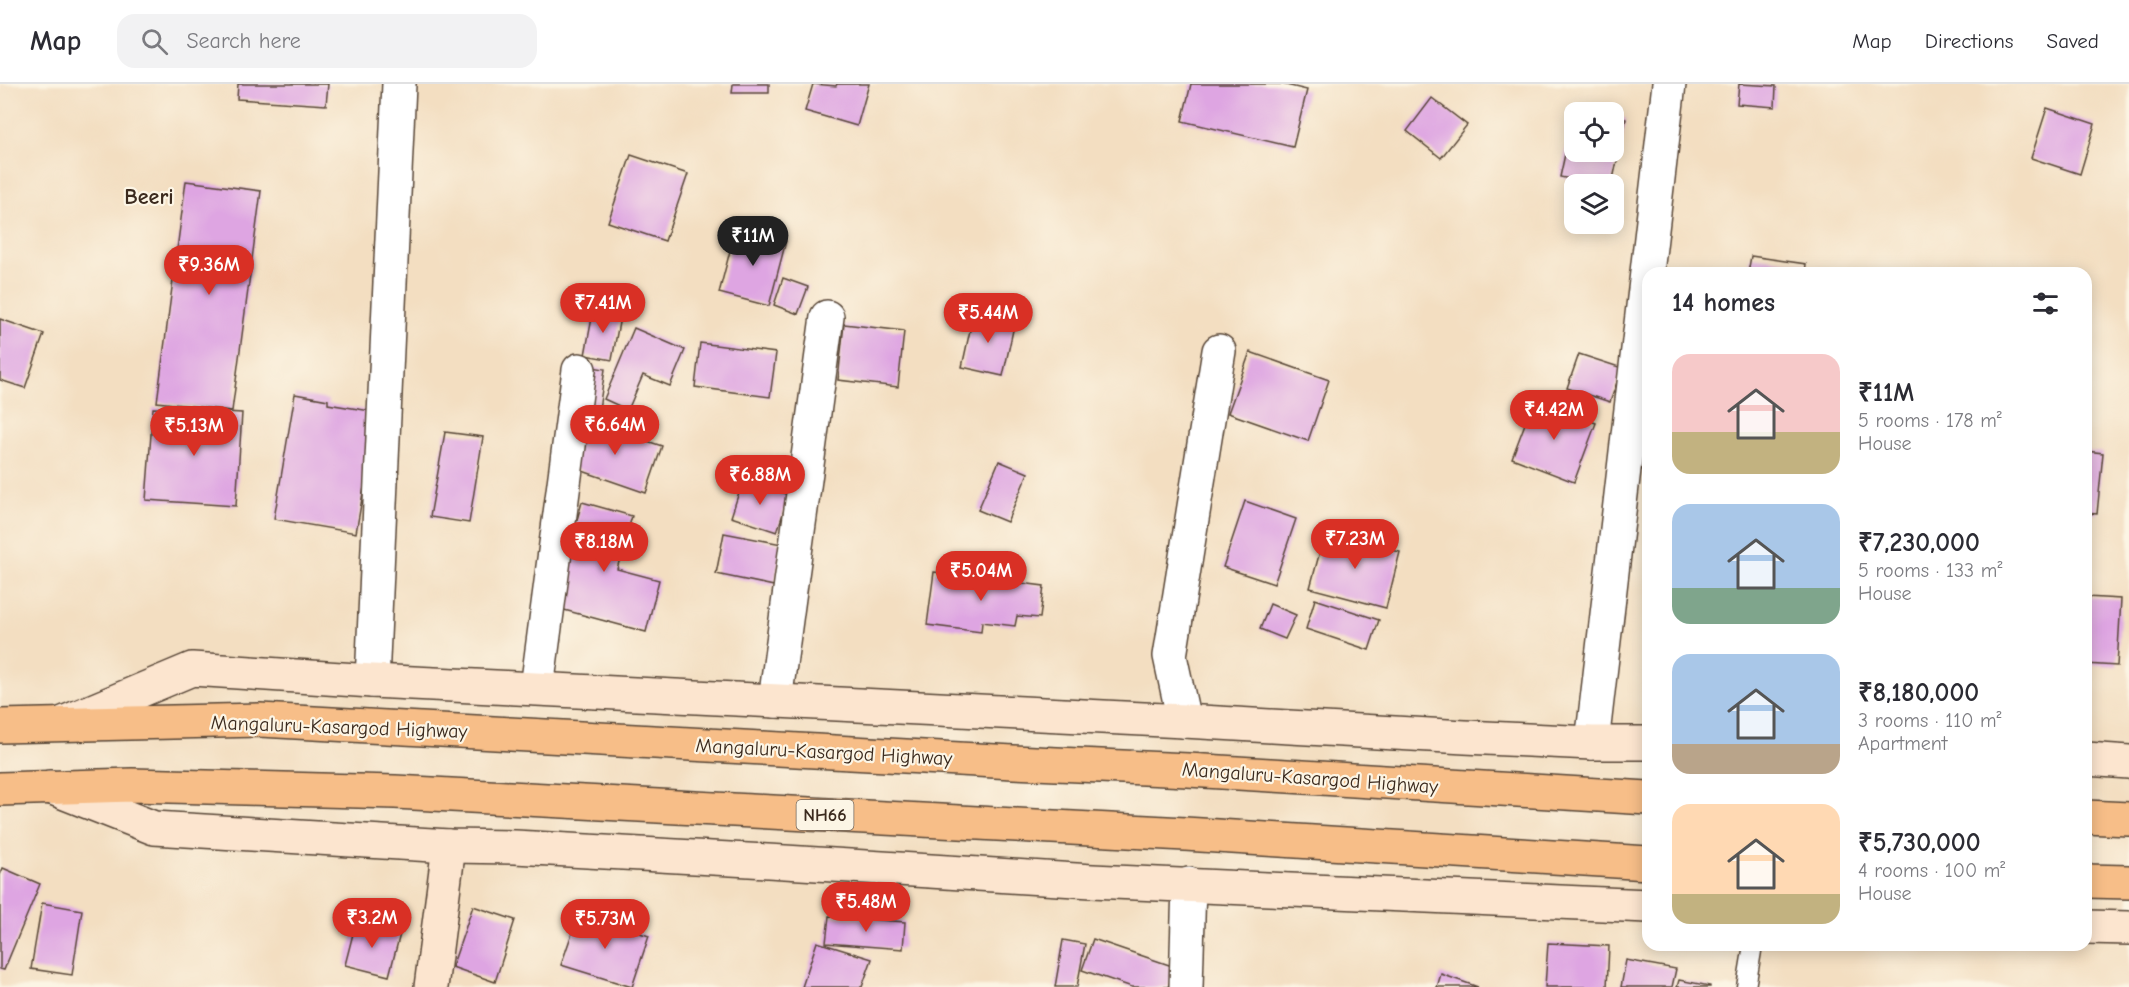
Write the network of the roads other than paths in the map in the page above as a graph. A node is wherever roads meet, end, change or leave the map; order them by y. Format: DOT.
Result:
graph roads {
  1 [pos="399,84"];
  2 [pos="1668,84"];
  3 [pos="1647,267"];
  4 [pos="1642,309"];
  5 [pos="827,317"];
  6 [pos="1219,351"];
  7 [pos="579,370"];
  8 [pos="372,681"];
  9 [pos="537,688"];
  10 [pos="775,701"];
  11 [pos="1184,721"];
  12 [pos="60,725"];
  13 [pos="0,726"];
  14 [pos="1592,743"];
  15 [pos="1642,743"];
  16 [pos="2092,759"];
  17 [pos="2129,762"];
  18 [pos="50,788"];
  19 [pos="0,789"];
  20 [pos="1642,798"];
  21 [pos="2092,817"];
  22 [pos="2129,819"];
  23 [pos="449,846"];
  24 [pos="1642,863"];
  25 [pos="2092,881"];
  26 [pos="2129,882"];
  27 [pos="1189,884"];
  28 [pos="1642,906"];
  29 [pos="2092,927"];
  30 [pos="2129,928"];
  31 [pos="1752,951"];
  32 [pos="430,987"];
  33 [pos="1186,987"];
  34 [pos="1746,987"];
  1 -- 8 [label="street"];
  2 -- 3 [label="street"];
  4 -- 14 [label="street"];
  5 -- 10 [label="street"];
  6 -- 11 [label="street"];
  7 -- 9 [label="street"];
  8 -- 9 [label="street"];
  8 -- 12 [label="street"];
  9 -- 10 [label="street"];
  10 -- 11 [label="street"];
  11 -- 14 [label="street"];
  12 -- 13 [label="highway, Mangaluru-Kasargod Highway"];
  12 -- 20 [label="highway, Mangaluru-Kasargod Highway"];
  14 -- 15 [label="street"];
  16 -- 17 [label="street"];
  18 -- 19 [label="highway, NH66"];
  18 -- 23 [label="street"];
  18 -- 24 [label="highway, NH66"];
  21 -- 22 [label="highway"];
  23 -- 27 [label="street"];
  23 -- 32 [label="street"];
  25 -- 26 [label="highway"];
  27 -- 28 [label="street"];
  27 -- 33 [label="street"];
  29 -- 30 [label="street"];
  31 -- 34 [label="lane"];
}
